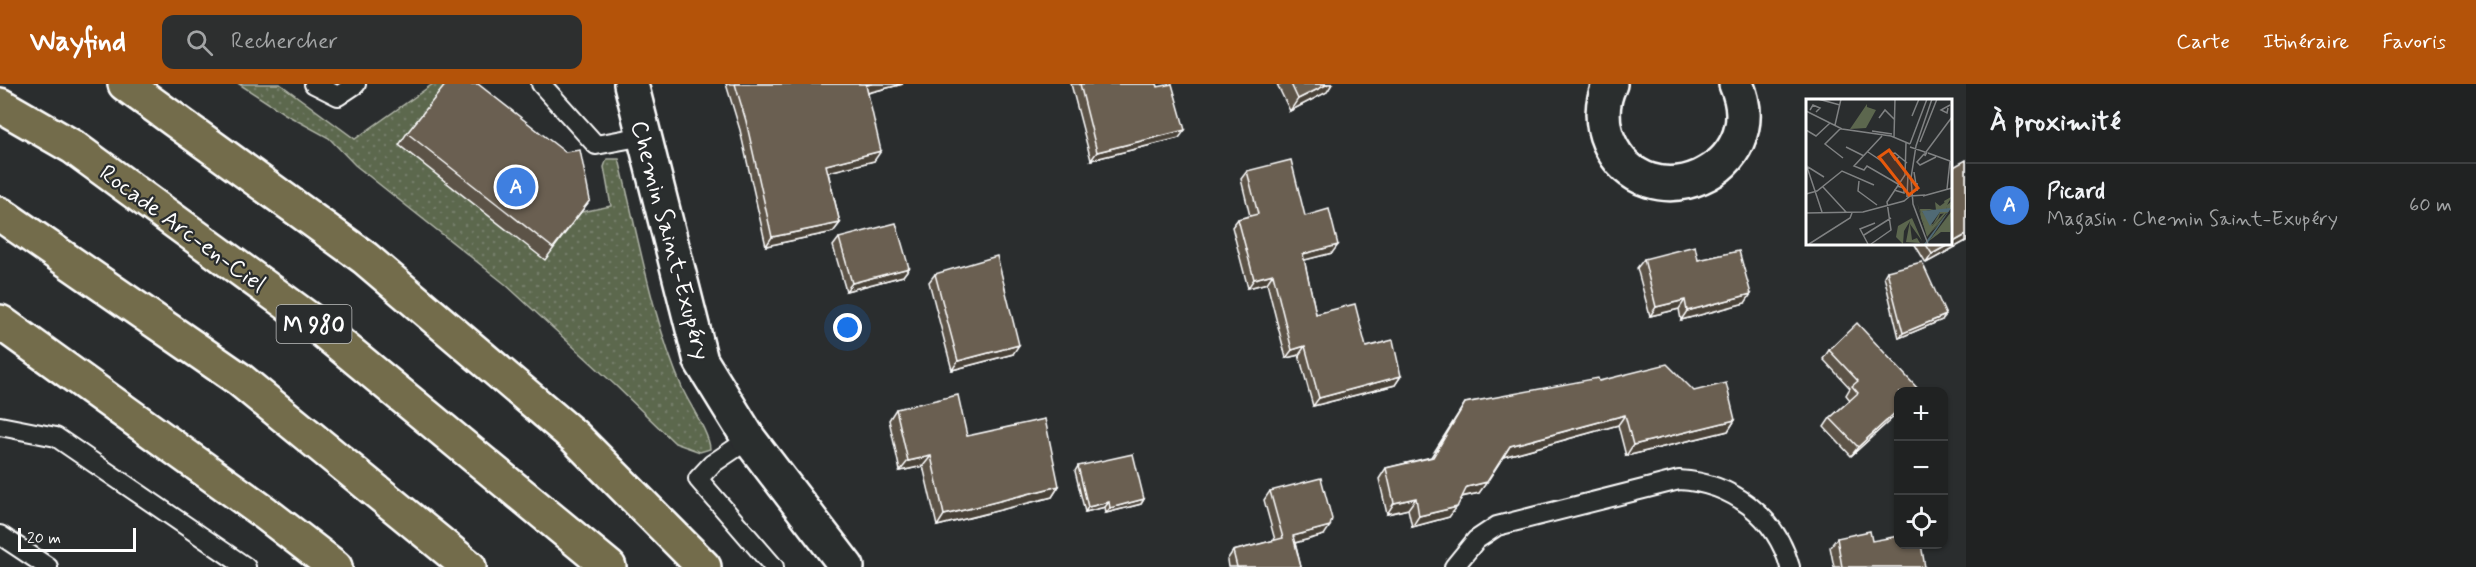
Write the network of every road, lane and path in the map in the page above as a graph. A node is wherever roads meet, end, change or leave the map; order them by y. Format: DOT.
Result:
graph roads {
  1 [pos="125,84"];
  2 [pos="314,84"];
  3 [pos="356,84"];
  4 [pos="541,84"];
  5 [pos="631,84"];
  6 [pos="1610,84"];
  7 [pos="1736,84"];
  8 [pos="0,105"];
  9 [pos="644,136"];
  10 [pos="0,214"];
  11 [pos="0,322"];
  12 [pos="0,426"];
  13 [pos="749,439"];
  14 [pos="0,535"];
  15 [pos="48,567"];
  16 [pos="246,567"];
  17 [pos="335,567"];
  18 [pos="468,567"];
  19 [pos="609,567"];
  20 [pos="704,567"];
  21 [pos="774,567"];
  22 [pos="847,567"];
  23 [pos="1454,567"];
  24 [pos="1790,567"];
  1 -- 20 [label="highway"];
  2 -- 3 [label="lane"];
  4 -- 9 [label="lane"];
  5 -- 9 [label="street, Chemin Saint-Exupéry"];
  6 -- 7 [label="street"];
  8 -- 19 [label="highway, Rocade Arc-en-Ciel / M 980"];
  9 -- 13 [label="street, Chemin Saint-Exupéry"];
  10 -- 18 [label="highway"];
  11 -- 17 [label="highway"];
  12 -- 16 [label="lane"];
  13 -- 21 [label="lane"];
  13 -- 22 [label="street, Chemin Saint-Exupéry"];
  14 -- 15 [label="lane"];
  23 -- 24 [label="lane"];
}
